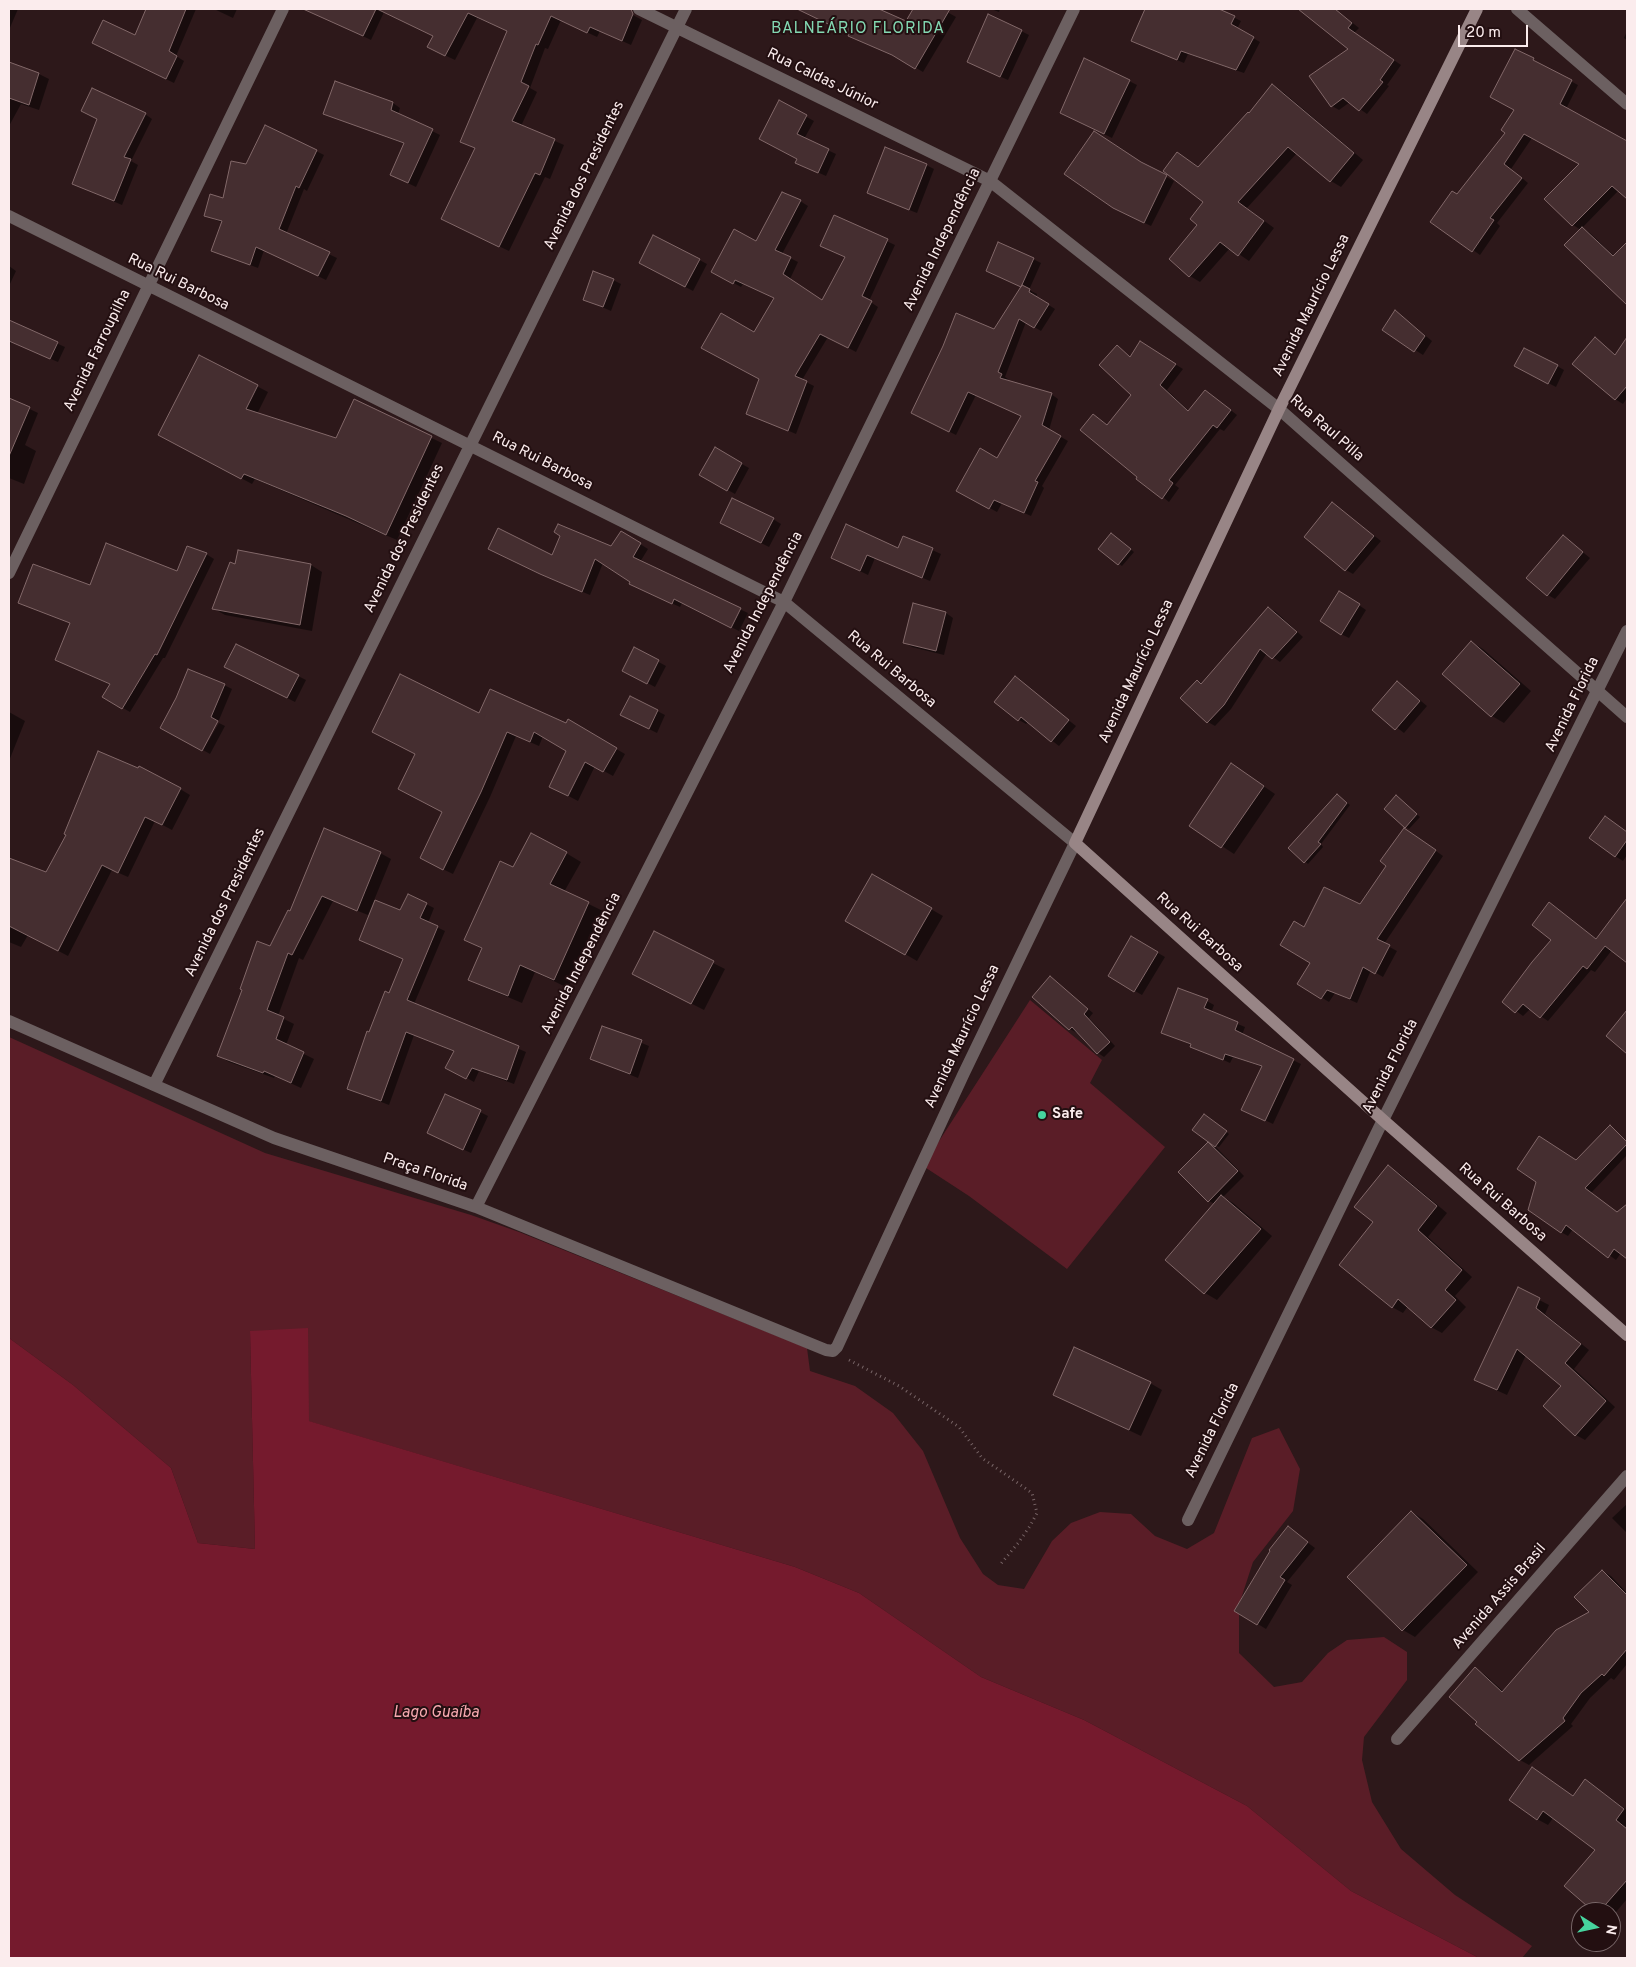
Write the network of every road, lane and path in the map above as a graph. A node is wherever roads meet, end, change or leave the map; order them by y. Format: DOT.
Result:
graph roads {
  1 [pos="283,9"];
  2 [pos="639,9"];
  3 [pos="686,9"];
  4 [pos="1074,9"];
  5 [pos="1477,9"];
  6 [pos="1517,9"];
  7 [pos="677,27"];
  8 [pos="1627,104"];
  9 [pos="990,181"];
  10 [pos="9,216"];
  11 [pos="147,286"];
  12 [pos="1279,410"];
  13 [pos="470,444"];
  14 [pos="9,573"];
  15 [pos="784,602"];
  16 [pos="1627,631"];
  17 [pos="1598,691"];
  18 [pos="1627,716"];
  19 [pos="1075,843"];
  20 [pos="9,1021"];
  21 [pos="154,1085"];
  22 [pos="1383,1120"];
  23 [pos="476,1207"];
  24 [pos="1627,1335"];
  25 [pos="833,1351"];
  26 [pos="1627,1476"];
  27 [pos="1188,1520"];
  28 [pos="999,1566"];
  29 [pos="1397,1739"];
  1 -- 11 [label="street, Avenida Farroupilha"];
  2 -- 7 [label="street, Rua Caldas Júnior"];
  3 -- 7 [label="street, Avenida dos Presidentes"];
  4 -- 9 [label="street, Avenida Independência"];
  5 -- 12 [label="street, Avenida Maurício Lessa"];
  6 -- 8 [label="street"];
  7 -- 9 [label="street, Rua Caldas Júnior"];
  7 -- 13 [label="street, Avenida dos Presidentes"];
  9 -- 12 [label="street, Rua Raul Pilla"];
  9 -- 15 [label="street, Avenida Independência"];
  10 -- 11 [label="street, Rua Rui Barbosa"];
  11 -- 13 [label="street, Rua Rui Barbosa"];
  11 -- 14 [label="street, Avenida Farroupilha"];
  12 -- 17 [label="street, Rua Raul Pilla"];
  12 -- 19 [label="street, Avenida Maurício Lessa"];
  13 -- 15 [label="street, Rua Rui Barbosa"];
  13 -- 21 [label="street, Avenida dos Presidentes"];
  15 -- 19 [label="street, Rua Rui Barbosa"];
  15 -- 23 [label="street, Avenida Independência"];
  16 -- 17 [label="street, Avenida Florida"];
  17 -- 18 [label="street, Rua Raul Pilla"];
  17 -- 22 [label="street, Avenida Florida"];
  19 -- 22 [label="street, Rua Rui Barbosa"];
  19 -- 25 [label="street, Avenida Maurício Lessa"];
  20 -- 21 [label="street, Praça Florida"];
  21 -- 23 [label="street, Praça Florida"];
  22 -- 24 [label="street, Rua Rui Barbosa"];
  22 -- 27 [label="street, Avenida Florida"];
  23 -- 25 [label="street, Praça Florida"];
  25 -- 28 [label="path"];
  26 -- 29 [label="street, Avenida Assis Brasil"];
}
